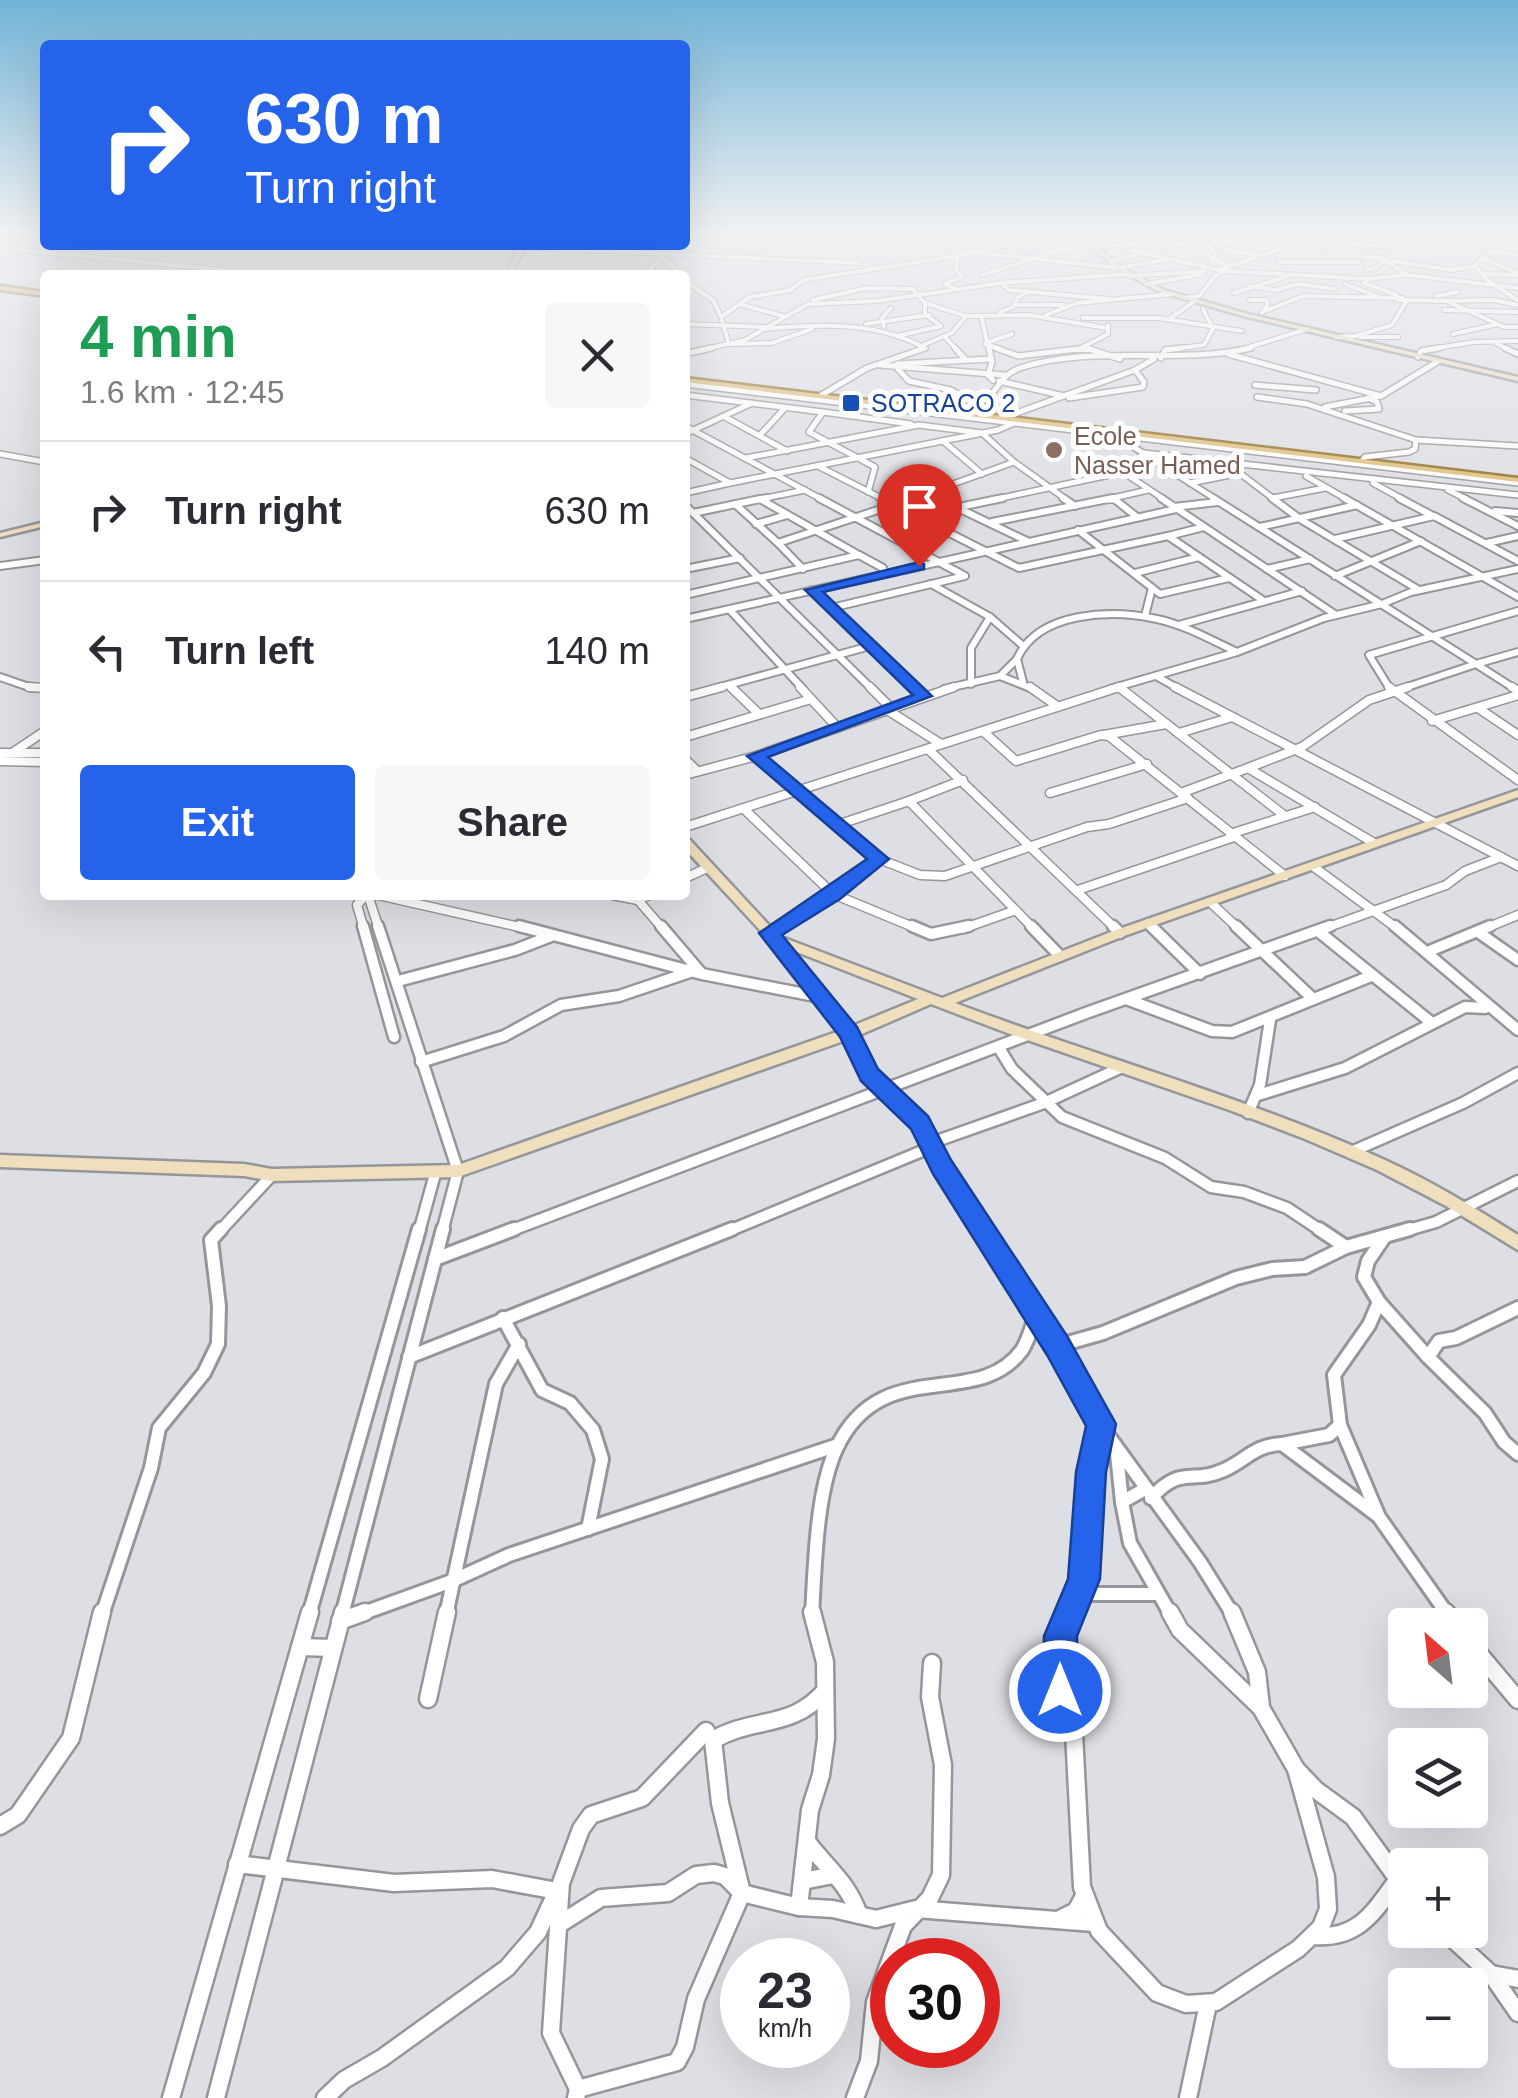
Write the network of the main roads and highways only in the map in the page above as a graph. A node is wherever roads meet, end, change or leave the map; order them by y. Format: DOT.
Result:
graph roads {
  1 [pos="690,387"];
  2 [pos="1518,481"];
  1 -- 2 [label="main road"];
}
